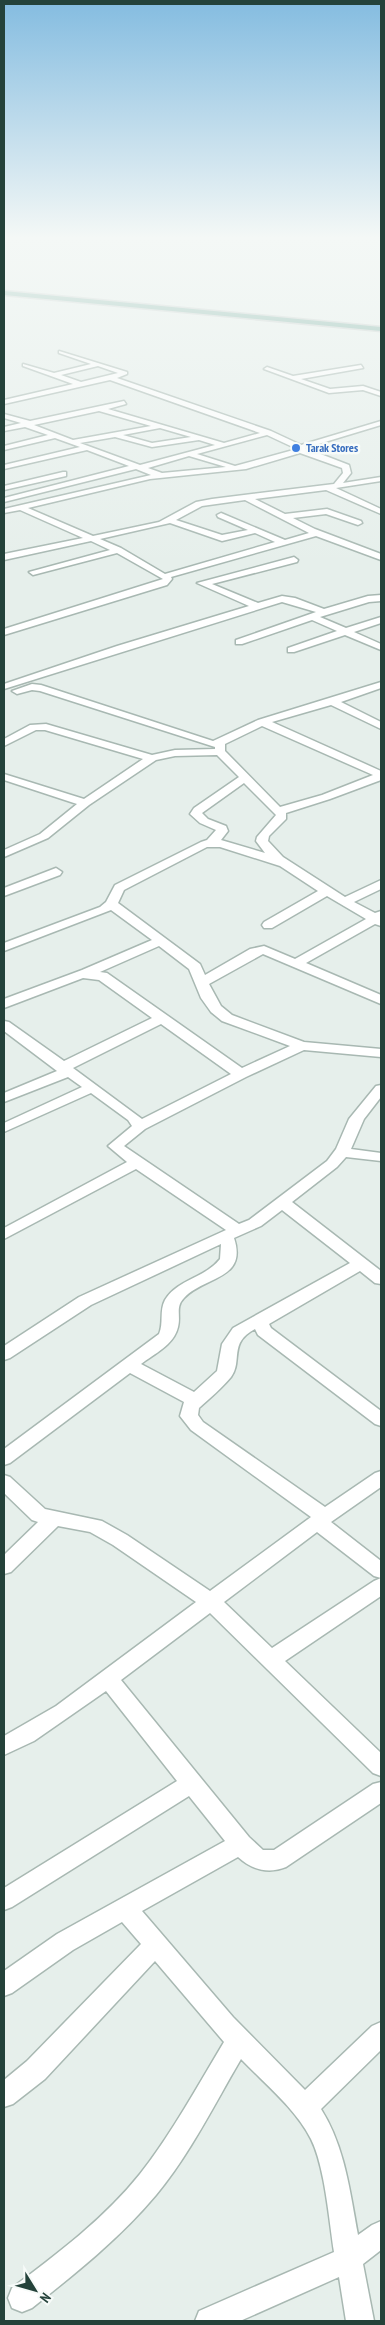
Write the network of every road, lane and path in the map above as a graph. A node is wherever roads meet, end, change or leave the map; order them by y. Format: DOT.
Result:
graph roads {
  1 [pos="61,352"];
  2 [pos="86,360"];
  3 [pos="99,364"];
  4 [pos="25,365"];
  5 [pos="361,367"];
  6 [pos="114,368"];
  7 [pos="267,369"];
  8 [pos="41,370"];
  9 [pos="54,375"];
  10 [pos="110,378"];
  11 [pos="292,378"];
  12 [pos="68,380"];
  13 [pos="82,384"];
  14 [pos="381,394"];
  15 [pos="4,402"];
  16 [pos="124,403"];
  17 [pos="98,408"];
  18 [pos="4,416"];
  19 [pos="16,418"];
  20 [pos="4,420"];
  21 [pos="27,424"];
  22 [pos="381,424"];
  23 [pos="159,427"];
  24 [pos="4,429"];
  25 [pos="40,430"];
  26 [pos="268,433"];
  27 [pos="115,435"];
  28 [pos="55,436"];
  29 [pos="4,438"];
  30 [pos="200,438"];
  31 [pos="72,442"];
  32 [pos="146,444"];
  33 [pos="223,444"];
  34 [pos="4,448"];
  35 [pos="88,448"];
  36 [pos="128,448"];
  37 [pos="301,448"];
  38 [pos="120,450"];
  39 [pos="102,454"];
  40 [pos="189,454"];
  41 [pos="121,461"];
  42 [pos="103,465"];
  43 [pos="4,467"];
  44 [pos="137,467"];
  45 [pos="238,468"];
  46 [pos="76,472"];
  47 [pos="160,476"];
  48 [pos="381,479"];
  49 [pos="332,487"];
  50 [pos="4,488"];
  51 [pos="246,498"];
  52 [pos="4,500"];
  53 [pos="21,507"];
  54 [pos="4,511"];
  55 [pos="381,512"];
  56 [pos="221,515"];
  57 [pos="283,517"];
  58 [pos="171,521"];
  59 [pos="358,523"];
  60 [pos="257,530"];
  61 [pos="316,533"];
  62 [pos="91,538"];
  63 [pos="280,544"];
  64 [pos="118,550"];
  65 [pos="6,555"];
  66 [pos="381,557"];
  67 [pos="294,560"];
  68 [pos="33,572"];
  69 [pos="178,573"];
  70 [pos="166,576"];
  71 [pos="203,584"];
  72 [pos="381,598"];
  73 [pos="257,606"];
  74 [pos="316,615"];
  75 [pos="381,620"];
  76 [pos="4,632"];
  77 [pos="346,632"];
  78 [pos="239,642"];
  79 [pos="381,647"];
  80 [pos="292,650"];
  81 [pos="381,685"];
  82 [pos="7,690"];
  83 [pos="332,702"];
  84 [pos="262,722"];
  85 [pos="381,726"];
  86 [pos="4,743"];
  87 [pos="220,748"];
  88 [pos="152,758"];
  89 [pos="381,776"];
  90 [pos="4,777"];
  91 [pos="246,778"];
  92 [pos="85,803"];
  93 [pos="279,811"];
  94 [pos="212,842"];
  95 [pos="4,854"];
  96 [pos="280,862"];
  97 [pos="56,872"];
  98 [pos="381,884"];
  99 [pos="328,890"];
  100 [pos="4,892"];
  101 [pos="346,901"];
  102 [pos="111,904"];
  103 [pos="379,919"];
  104 [pos="268,925"];
  105 [pos="161,941"];
  106 [pos="4,947"];
  107 [pos="297,963"];
  108 [pos="82,974"];
  109 [pos="202,982"];
  110 [pos="381,1000"];
  111 [pos="4,1004"];
  112 [pos="162,1018"];
  113 [pos="4,1025"];
  114 [pos="302,1046"];
  115 [pos="381,1053"];
  116 [pos="64,1070"];
  117 [pos="241,1074"];
  118 [pos="90,1088"];
  119 [pos="381,1089"];
  120 [pos="4,1098"];
  121 [pos="140,1126"];
  122 [pos="4,1128"];
  123 [pos="344,1152"];
  124 [pos="381,1157"];
  125 [pos="137,1163"];
  126 [pos="282,1202"];
  127 [pos="232,1233"];
  128 [pos="4,1234"];
  129 [pos="362,1263"];
  130 [pos="381,1278"];
  131 [pos="265,1318"];
  132 [pos="4,1354"];
  133 [pos="130,1366"];
  134 [pos="196,1401"];
  135 [pos="381,1420"];
  136 [pos="4,1458"];
  137 [pos="381,1478"];
  138 [pos="4,1482"];
  139 [pos="52,1519"];
  140 [pos="321,1520"];
  141 [pos="4,1567"];
  142 [pos="381,1571"];
  143 [pos="381,1586"];
  144 [pos="210,1602"];
  145 [pos="270,1660"];
  146 [pos="108,1679"];
  147 [pos="4,1746"];
  148 [pos="381,1767"];
  149 [pos="192,1782"];
  150 [pos="381,1792"];
  151 [pos="241,1844"];
  152 [pos="4,1900"];
  153 [pos="125,1908"];
  154 [pos="156,1944"];
  155 [pos="4,1985"];
  156 [pos="381,2034"];
  157 [pos="239,2039"];
  158 [pos="4,2095"];
  159 [pos="305,2107"];
  160 [pos="381,2234"];
  161 [pos="348,2258"];
  162 [pos="22,2298"];
  163 [pos="209,2321"];
  164 [pos="360,2321"];
  1 -- 2 [label="street"];
  2 -- 3 [label="street"];
  2 -- 8 [label="street"];
  3 -- 6 [label="street"];
  3 -- 9 [label="street"];
  4 -- 8 [label="street"];
  5 -- 11 [label="street"];
  6 -- 10 [label="street"];
  6 -- 12 [label="street"];
  7 -- 11 [label="street"];
  8 -- 9 [label="street"];
  9 -- 12 [label="street"];
  10 -- 13 [label="street"];
  10 -- 26 [label="street"];
  11 -- 14 [label="street"];
  12 -- 13 [label="street"];
  13 -- 15 [label="street"];
  16 -- 17 [label="street"];
  17 -- 21 [label="street"];
  17 -- 23 [label="street"];
  18 -- 19 [label="street"];
  19 -- 20 [label="street"];
  19 -- 21 [label="street"];
  21 -- 24 [label="street"];
  21 -- 25 [label="street"];
  22 -- 37 [label="street"];
  23 -- 27 [label="street"];
  23 -- 30 [label="street"];
  25 -- 28 [label="street"];
  25 -- 29 [label="street"];
  26 -- 33 [label="street"];
  26 -- 37 [label="street"];
  27 -- 31 [label="street"];
  27 -- 32 [label="street"];
  28 -- 31 [label="street"];
  28 -- 34 [label="street"];
  30 -- 32 [label="street"];
  30 -- 33 [label="street"];
  31 -- 35 [label="street"];
  32 -- 36 [label="street"];
  33 -- 40 [label="street"];
  35 -- 39 [label="street"];
  35 -- 43 [label="street"];
  37 -- 45 [label="street"];
  37 -- 49 [label="street"];
  38 -- 39 [label="street"];
  39 -- 41 [label="street"];
  40 -- 44 [label="street"];
  40 -- 45 [label="street"];
  41 -- 42 [label="street"];
  41 -- 44 [label="street"];
  44 -- 47 [label="street"];
  44 -- 52 [label="street"];
  45 -- 47 [label="street"];
  46 -- 50 [label="street"];
  47 -- 53 [label="street"];
  48 -- 49 [label="street"];
  49 -- 51 [label="street"];
  49 -- 55 [label="street"];
  51 -- 57 [label="street"];
  51 -- 58 [label="street"];
  52 -- 53 [label="street"];
  53 -- 54 [label="street"];
  53 -- 62 [label="street"];
  56 -- 60 [label="street"];
  57 -- 59 [label="street"];
  57 -- 61 [label="street"];
  58 -- 60 [label="street"];
  58 -- 62 [label="street"];
  60 -- 63 [label="street"];
  61 -- 63 [label="street"];
  61 -- 66 [label="street"];
  62 -- 64 [label="street"];
  62 -- 65 [label="street"];
  63 -- 69 [label="street"];
  64 -- 68 [label="street"];
  64 -- 70 [label="street"];
  67 -- 71 [label="street"];
  69 -- 70 [label="street"];
  69 -- 71 [label="street"];
  70 -- 76 [label="street"];
  71 -- 73 [label="street"];
  72 -- 74 [label="street"];
  73 -- 74 [label="street"];
  73 -- 82 [label="street"];
  74 -- 77 [label="street"];
  74 -- 78 [label="street"];
  75 -- 77 [label="street"];
  77 -- 79 [label="street"];
  77 -- 80 [label="street"];
  81 -- 83 [label="street"];
  82 -- 87 [label="street"];
  83 -- 84 [label="street"];
  83 -- 85 [label="street"];
  84 -- 87 [label="street"];
  84 -- 89 [label="street"];
  86 -- 88 [label="street"];
  87 -- 88 [label="street"];
  87 -- 91 [label="street"];
  88 -- 92 [label="street"];
  89 -- 93 [label="street"];
  90 -- 92 [label="street"];
  91 -- 93 [label="street"];
  91 -- 94 [label="street"];
  92 -- 95 [label="street"];
  93 -- 96 [label="street"];
  94 -- 96 [label="street"];
  94 -- 102 [label="street"];
  96 -- 99 [label="street"];
  97 -- 100 [label="street"];
  98 -- 101 [label="street"];
  99 -- 101 [label="street"];
  99 -- 104 [label="street"];
  101 -- 103 [label="street"];
  102 -- 105 [label="street"];
  102 -- 106 [label="street"];
  103 -- 107 [label="street"];
  105 -- 108 [label="street"];
  105 -- 109 [label="street"];
  107 -- 109 [label="street"];
  107 -- 110 [label="street"];
  108 -- 111 [label="street"];
  108 -- 112 [label="street"];
  109 -- 114 [label="street"];
  112 -- 116 [label="street"];
  112 -- 117 [label="street"];
  113 -- 116 [label="street"];
  114 -- 115 [label="street"];
  114 -- 117 [label="street"];
  116 -- 118 [label="street"];
  116 -- 120 [label="street"];
  117 -- 121 [label="street"];
  118 -- 121 [label="street"];
  118 -- 122 [label="street"];
  119 -- 123 [label="street"];
  121 -- 125 [label="street"];
  123 -- 124 [label="street"];
  123 -- 126 [label="street"];
  125 -- 127 [label="street"];
  125 -- 128 [label="street"];
  126 -- 127 [label="street"];
  126 -- 129 [label="street"];
  127 -- 132 [label="street"];
  127 -- 133 [label="street"];
  129 -- 130 [label="street"];
  129 -- 131 [label="street"];
  131 -- 134 [label="street"];
  131 -- 135 [label="street"];
  133 -- 134 [label="street"];
  133 -- 136 [label="street"];
  134 -- 140 [label="street"];
  137 -- 140 [label="street"];
  138 -- 139 [label="street"];
  139 -- 141 [label="street"];
  139 -- 144 [label="street"];
  140 -- 142 [label="street"];
  140 -- 144 [label="street"];
  143 -- 145 [label="street"];
  144 -- 145 [label="street"];
  144 -- 146 [label="street"];
  145 -- 148 [label="street"];
  146 -- 147 [label="street"];
  146 -- 149 [label="street"];
  149 -- 151 [label="street"];
  149 -- 152 [label="street"];
  150 -- 151 [label="street"];
  151 -- 153 [label="street"];
  153 -- 154 [label="street"];
  153 -- 155 [label="street"];
  154 -- 157 [label="street"];
  154 -- 158 [label="street"];
  156 -- 159 [label="street"];
  157 -- 159 [label="street"];
  157 -- 162 [label="street"];
  159 -- 161 [label="street"];
  160 -- 161 [label="street"];
  161 -- 163 [label="street"];
  161 -- 164 [label="street"];
}
